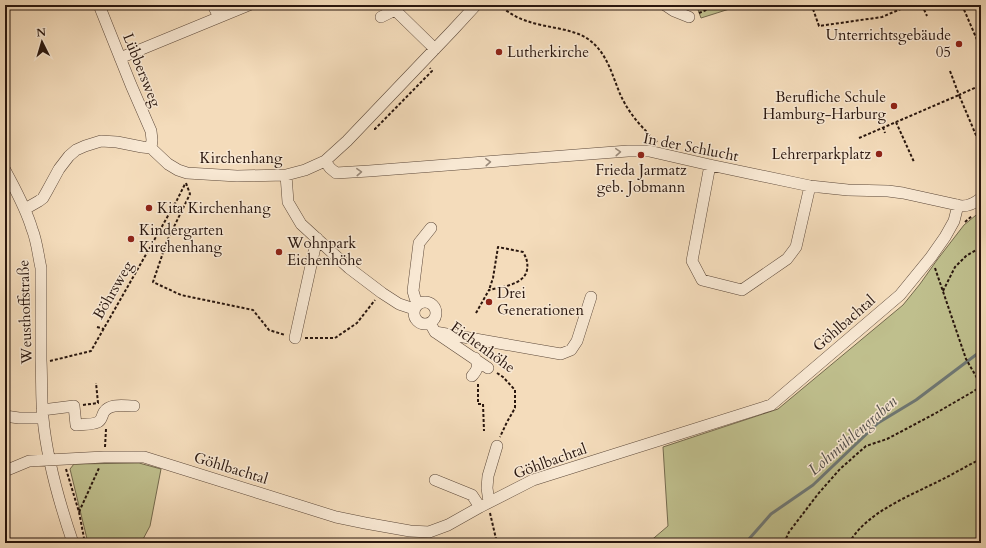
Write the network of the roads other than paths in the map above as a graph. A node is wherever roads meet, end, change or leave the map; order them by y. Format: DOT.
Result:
graph roads {
  1 [pos="99,5"];
  2 [pos="664,5"];
  3 [pos="246,6"];
  4 [pos="472,6"];
  5 [pos="214,7"];
  6 [pos="219,17"];
  7 [pos="381,17"];
  8 [pos="689,17"];
  9 [pos="435,49"];
  10 [pos="120,58"];
  11 [pos="151,148"];
  12 [pos="325,161"];
  13 [pos="710,165"];
  14 [pos="5,170"];
  15 [pos="286,175"];
  16 [pos="810,186"];
  17 [pos="981,198"];
  18 [pos="958,205"];
  19 [pos="25,209"];
  20 [pos="431,228"];
  21 [pos="317,238"];
  22 [pos="591,297"];
  23 [pos="416,307"];
  24 [pos="433,327"];
  25 [pos="295,338"];
  26 [pos="475,358"];
  27 [pos="488,368"];
  28 [pos="475,373"];
  29 [pos="134,406"];
  30 [pos="42,414"];
  31 [pos="5,416"];
  32 [pos="497,446"];
  33 [pos="49,460"];
  34 [pos="5,471"];
  35 [pos="435,480"];
  36 [pos="485,505"];
  37 [pos="73,543"];
  1 -- 10 [label="street, Lübbersweg"];
  2 -- 8 [label="street"];
  3 -- 6 [label="street"];
  4 -- 9 [label="street, Kirchenhang"];
  5 -- 6 [label="street"];
  6 -- 10 [label="street"];
  7 -- 9 [label="street"];
  9 -- 12 [label="street, Kirchenhang"];
  10 -- 11 [label="street, Lübbersweg"];
  11 -- 15 [label="street, Kirchenhang"];
  11 -- 19 [label="street"];
  12 -- 13 [label="street, In der Schlucht, one-way"];
  12 -- 15 [label="street, Kirchenhang"];
  13 -- 16 [label="street, In der Schlucht"];
  13 -- 16 [label="street"];
  14 -- 19 [label="street, Weusthoffstraße"];
  15 -- 21 [label="street, Eichenhöhe"];
  16 -- 18 [label="street, In der Schlucht"];
  17 -- 18 [label="street"];
  18 -- 36 [label="street, Göhlbachtal"];
  19 -- 30 [label="street, Weusthoffstraße"];
  20 -- 23 [label="street"];
  21 -- 23 [label="street, Eichenhöhe"];
  21 -- 25 [label="street"];
  22 -- 24 [label="street, Eichenhöhe"];
  23 -- 24 [label="street, Eichenhöhe"];
  23 -- 24 [label="street, Eichenhöhe"];
  24 -- 26 [label="street, Eichenhöhe"];
  26 -- 27 [label="street, Eichenhöhe"];
  26 -- 28 [label="street"];
  29 -- 30 [label="street"];
  30 -- 31 [label="street"];
  30 -- 33 [label="street, Weusthoffstraße"];
  32 -- 36 [label="street"];
  33 -- 34 [label="street, Göhlbachtal"];
  33 -- 36 [label="street, Göhlbachtal"];
  33 -- 37 [label="street, Weusthoffstraße"];
  35 -- 36 [label="street"];
}
